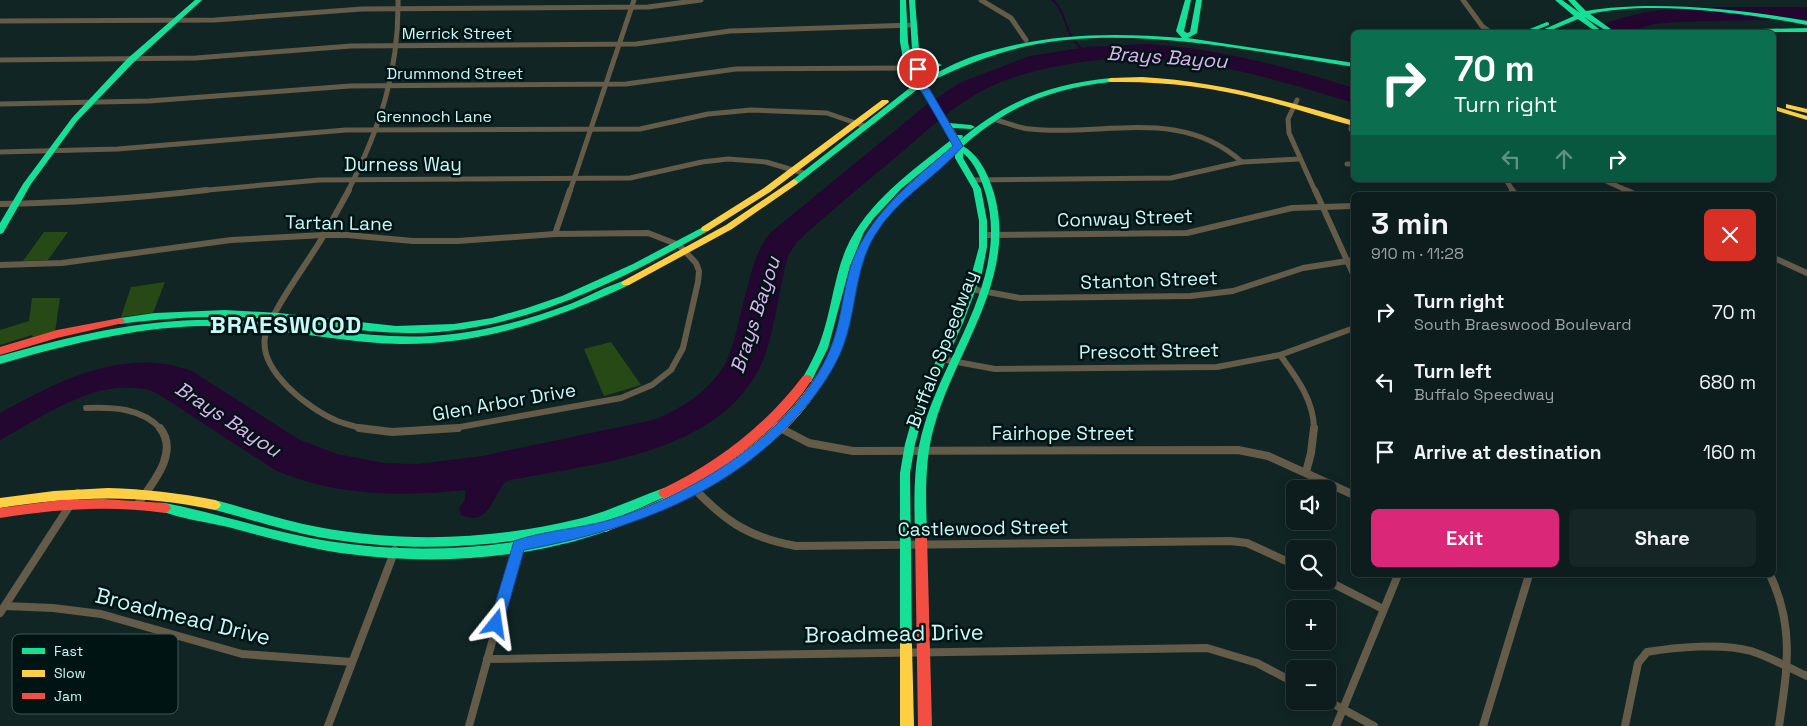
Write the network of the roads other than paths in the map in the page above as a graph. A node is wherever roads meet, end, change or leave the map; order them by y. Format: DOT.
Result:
graph roads {
  1 [pos="199,0"];
  2 [pos="398,0"];
  3 [pos="634,0"];
  4 [pos="700,0"];
  5 [pos="904,0"];
  6 [pos="912,0"];
  7 [pos="981,0"];
  8 [pos="1188,0"];
  9 [pos="1199,0"];
  10 [pos="1462,0"];
  11 [pos="1558,0"];
  12 [pos="1571,0"];
  13 [pos="1622,0"];
  14 [pos="632,8"];
  15 [pos="398,9"];
  16 [pos="1583,16"];
  17 [pos="177,20"];
  18 [pos="0,21"];
  19 [pos="1807,23"];
  20 [pos="908,25"];
  21 [pos="1487,30"];
  22 [pos="1533,30"];
  23 [pos="1547,30"];
  24 [pos="1598,30"];
  25 [pos="1608,30"];
  26 [pos="1807,30"];
  27 [pos="1776,31"];
  28 [pos="1186,34"];
  29 [pos="1025,37"];
  30 [pos="619,44"];
  31 [pos="397,46"];
  32 [pos="1307,55"];
  33 [pos="132,59"];
  34 [pos="0,60"];
  35 [pos="1351,60"];
  36 [pos="1351,64"];
  37 [pos="938,65"];
  38 [pos="913,66"];
  39 [pos="920,80"];
  40 [pos="606,84"];
  41 [pos="389,86"];
  42 [pos="906,95"];
  43 [pos="929,96"];
  44 [pos="1776,102"];
  45 [pos="89,103"];
  46 [pos="1296,103"];
  47 [pos="0,104"];
  48 [pos="1776,109"];
  49 [pos="1807,111"];
  50 [pos="1807,118"];
  51 [pos="993,119"];
  52 [pos="1351,121"];
  53 [pos="860,125"];
  54 [pos="946,125"];
  55 [pos="971,127"];
  56 [pos="590,129"];
  57 [pos="376,130"];
  58 [pos="957,143"];
  59 [pos="51,151"];
  60 [pos="0,152"];
  61 [pos="1300,159"];
  62 [pos="942,161"];
  63 [pos="962,162"];
  64 [pos="1242,162"];
  65 [pos="1347,164"];
  66 [pos="1351,164"];
  67 [pos="799,171"];
  68 [pos="355,179"];
  69 [pos="574,179"];
  70 [pos="974,180"];
  71 [pos="987,180"];
  72 [pos="1608,182"];
  73 [pos="1630,192"];
  74 [pos="0,204"];
  75 [pos="15,204"];
  76 [pos="1321,206"];
  77 [pos="1351,206"];
  78 [pos="0,230"];
  79 [pos="555,234"];
  80 [pos="325,235"];
  81 [pos="984,235"];
  82 [pos="997,235"];
  83 [pos="677,245"];
  84 [pos="686,252"];
  85 [pos="1776,259"];
  86 [pos="1350,260"];
  87 [pos="0,265"];
  88 [pos="1807,273"];
  89 [pos="971,289"];
  90 [pos="985,292"];
  91 [pos="276,316"];
  92 [pos="148,322"];
  93 [pos="268,326"];
  94 [pos="488,327"];
  95 [pos="1351,329"];
  96 [pos="0,351"];
  97 [pos="1280,355"];
  98 [pos="941,359"];
  99 [pos="0,360"];
  100 [pos="953,362"];
  101 [pos="86,408"];
  102 [pos="771,422"];
  103 [pos="780,428"];
  104 [pos="908,451"];
  105 [pos="922,451"];
  106 [pos="1306,472"];
  107 [pos="692,486"];
  108 [pos="78,493"];
  109 [pos="145,493"];
  110 [pos="1351,494"];
  111 [pos="0,503"];
  112 [pos="71,504"];
  113 [pos="138,505"];
  114 [pos="0,513"];
  115 [pos="522,534"];
  116 [pos="398,540"];
  117 [pos="519,545"];
  118 [pos="906,545"];
  119 [pos="922,545"];
  120 [pos="394,552"];
  121 [pos="1286,561"];
  122 [pos="1397,577"];
  123 [pos="1528,577"];
  124 [pos="1771,577"];
  125 [pos="1336,585"];
  126 [pos="1383,609"];
  127 [pos="2,610"];
  128 [pos="171,634"];
  129 [pos="178,636"];
  130 [pos="907,651"];
  131 [pos="923,651"];
  132 [pos="487,659"];
  133 [pos="352,662"];
  134 [pos="1787,666"];
  135 [pos="1807,676"];
  136 [pos="1286,678"];
  137 [pos="1336,705"];
  138 [pos="1343,709"];
  139 [pos="328,726"];
  140 [pos="469,726"];
  141 [pos="907,726"];
  142 [pos="924,726"];
  143 [pos="1336,726"];
  144 [pos="1374,726"];
  145 [pos="1483,726"];
  146 [pos="1625,726"];
  147 [pos="1779,726"];
  1 -- 17 [label="main road"];
  2 -- 15 [label="street"];
  3 -- 14 [label="street"];
  4 -- 14 [label="street"];
  5 -- 20 [label="main road, Buffalo Speedway"];
  6 -- 20 [label="main road, Buffalo Speedway"];
  7 -- 29 [label="street"];
  8 -- 28 [label="main road"];
  9 -- 28 [label="main road"];
  10 -- 21 [label="street"];
  11 -- 16 [label="main road"];
  12 -- 16 [label="main road"];
  13 -- 16 [label="main road"];
  14 -- 15 [label="street"];
  14 -- 30 [label="street"];
  15 -- 17 [label="street"];
  15 -- 31 [label="street"];
  16 -- 19 [label="main road"];
  16 -- 22 [label="main road"];
  16 -- 23 [label="main road"];
  16 -- 24 [label="main road"];
  16 -- 25 [label="main road"];
  17 -- 18 [label="street"];
  17 -- 33 [label="main road"];
  20 -- 30 [label="street, Merrick Street"];
  20 -- 38 [label="main road, Buffalo Speedway"];
  26 -- 27 [label="main road"];
  28 -- 29 [label="main road"];
  28 -- 32 [label="main road"];
  29 -- 37 [label="main road"];
  29 -- 39 [label="main road"];
  30 -- 31 [label="street, Merrick Street"];
  30 -- 40 [label="street"];
  31 -- 33 [label="street, Merrick Street"];
  31 -- 41 [label="street"];
  32 -- 35 [label="main road"];
  32 -- 36 [label="main road"];
  33 -- 34 [label="street, Merrick Street"];
  33 -- 45 [label="main road"];
  37 -- 38 [label="main road"];
  37 -- 39 [label="main road"];
  38 -- 39 [label="main road, Buffalo Speedway"];
  38 -- 40 [label="street, Drummond Street"];
  39 -- 42 [label="main road"];
  39 -- 43 [label="main road, Buffalo Speedway"];
  39 -- 53 [label="main road"];
  40 -- 41 [label="street, Drummond Street"];
  40 -- 56 [label="street"];
  41 -- 45 [label="street, Drummond Street"];
  41 -- 57 [label="street"];
  42 -- 43 [label="main road"];
  42 -- 53 [label="main road"];
  43 -- 54 [label="main road, Buffalo Speedway"];
  44 -- 49 [label="main road"];
  45 -- 47 [label="street, Drummond Street"];
  45 -- 59 [label="main road"];
  46 -- 51 [label="main road"];
  46 -- 52 [label="main road"];
  46 -- 55 [label="main road"];
  46 -- 61 [label="street"];
  48 -- 50 [label="main road"];
  51 -- 58 [label="main road"];
  51 -- 64 [label="street"];
  53 -- 56 [label="street, Grennoch Lane"];
  53 -- 67 [label="main road"];
  54 -- 55 [label="main road"];
  54 -- 58 [label="main road, Buffalo Speedway"];
  55 -- 58 [label="main road"];
  56 -- 57 [label="street, Grennoch Lane"];
  56 -- 69 [label="street"];
  57 -- 59 [label="street, Grennoch Lane"];
  57 -- 68 [label="street"];
  58 -- 62 [label="main road"];
  58 -- 63 [label="main road, Buffalo Speedway"];
  58 -- 71 [label="main road, Buffalo Speedway"];
  58 -- 102 [label="main road"];
  59 -- 60 [label="street, Grennoch Lane"];
  59 -- 75 [label="main road"];
  61 -- 64 [label="street"];
  61 -- 76 [label="street"];
  62 -- 63 [label="main road"];
  62 -- 103 [label="main road"];
  63 -- 70 [label="main road, Buffalo Speedway"];
  64 -- 71 [label="street"];
  65 -- 66 [label="street"];
  67 -- 69 [label="street, Durness Way"];
  67 -- 83 [label="main road"];
  67 -- 84 [label="main road"];
  68 -- 69 [label="street, Durness Way"];
  68 -- 75 [label="street, Durness Way"];
  68 -- 80 [label="street"];
  69 -- 79 [label="street"];
  70 -- 71 [label="street"];
  70 -- 81 [label="main road, Buffalo Speedway"];
  71 -- 82 [label="main road, Buffalo Speedway"];
  72 -- 73 [label="street"];
  74 -- 75 [label="street, Durness Way"];
  75 -- 78 [label="main road"];
  76 -- 77 [label="street, Conway Street"];
  76 -- 82 [label="street, Conway Street"];
  76 -- 86 [label="street"];
  79 -- 80 [label="street, Tartan Lane"];
  79 -- 83 [label="street, Tartan Lane"];
  80 -- 87 [label="street, Tartan Lane"];
  80 -- 91 [label="street"];
  81 -- 82 [label="street, Conway Street"];
  81 -- 89 [label="main road, Buffalo Speedway"];
  82 -- 90 [label="main road, Buffalo Speedway"];
  83 -- 84 [label="street, Glen Arbor Drive"];
  83 -- 94 [label="main road"];
  84 -- 93 [label="street, Glen Arbor Drive"];
  84 -- 94 [label="main road"];
  85 -- 88 [label="street"];
  86 -- 90 [label="street, Stanton Street"];
  89 -- 90 [label="street, Stanton Street"];
  89 -- 98 [label="main road, Buffalo Speedway"];
  90 -- 100 [label="main road, Buffalo Speedway"];
  91 -- 92 [label="main road"];
  91 -- 93 [label="street"];
  91 -- 94 [label="main road"];
  92 -- 93 [label="main road"];
  92 -- 96 [label="main road"];
  92 -- 99 [label="main road"];
  93 -- 94 [label="main road"];
  95 -- 97 [label="street, Prescott Street"];
  97 -- 100 [label="street, Prescott Street"];
  97 -- 106 [label="street"];
  98 -- 100 [label="street, Prescott Street"];
  98 -- 104 [label="main road, Buffalo Speedway"];
  100 -- 105 [label="main road, Buffalo Speedway"];
  101 -- 109 [label="street"];
  102 -- 103 [label="street, Fairhope Street"];
  102 -- 107 [label="main road"];
  103 -- 104 [label="street, Fairhope Street"];
  103 -- 107 [label="main road"];
  104 -- 105 [label="street, Fairhope Street"];
  104 -- 118 [label="main road, Buffalo Speedway"];
  105 -- 106 [label="street, Fairhope Street"];
  105 -- 119 [label="main road, Buffalo Speedway"];
  106 -- 110 [label="street, Fairhope Street"];
  107 -- 115 [label="main road"];
  107 -- 117 [label="main road"];
  107 -- 118 [label="street, Castlewood Street"];
  108 -- 109 [label="main road"];
  108 -- 111 [label="main road"];
  108 -- 112 [label="street"];
  109 -- 113 [label="street"];
  109 -- 116 [label="main road"];
  112 -- 113 [label="main road"];
  112 -- 114 [label="main road"];
  112 -- 127 [label="street"];
  113 -- 120 [label="main road"];
  115 -- 116 [label="main road"];
  115 -- 117 [label="street"];
  116 -- 120 [label="street"];
  117 -- 120 [label="main road"];
  117 -- 132 [label="street"];
  118 -- 119 [label="street, Castlewood Street"];
  118 -- 130 [label="main road, Buffalo Speedway"];
  119 -- 121 [label="street, Castlewood Street"];
  119 -- 131 [label="main road, Buffalo Speedway"];
  120 -- 133 [label="street"];
  122 -- 126 [label="street"];
  123 -- 145 [label="street"];
  124 -- 134 [label="street"];
  125 -- 126 [label="street"];
  126 -- 138 [label="street"];
  127 -- 128 [label="street, Broadmead Drive"];
  129 -- 133 [label="street, Broadmead Drive"];
  130 -- 131 [label="street, Broadmead Drive"];
  130 -- 132 [label="street, Broadmead Drive"];
  130 -- 141 [label="main road, Buffalo Speedway"];
  131 -- 136 [label="street, Broadmead Drive"];
  131 -- 142 [label="main road, Buffalo Speedway"];
  132 -- 140 [label="street"];
  133 -- 139 [label="street"];
  134 -- 135 [label="street"];
  134 -- 146 [label="street"];
  134 -- 147 [label="street"];
  137 -- 138 [label="street"];
  138 -- 143 [label="street"];
  138 -- 144 [label="street"];
}
